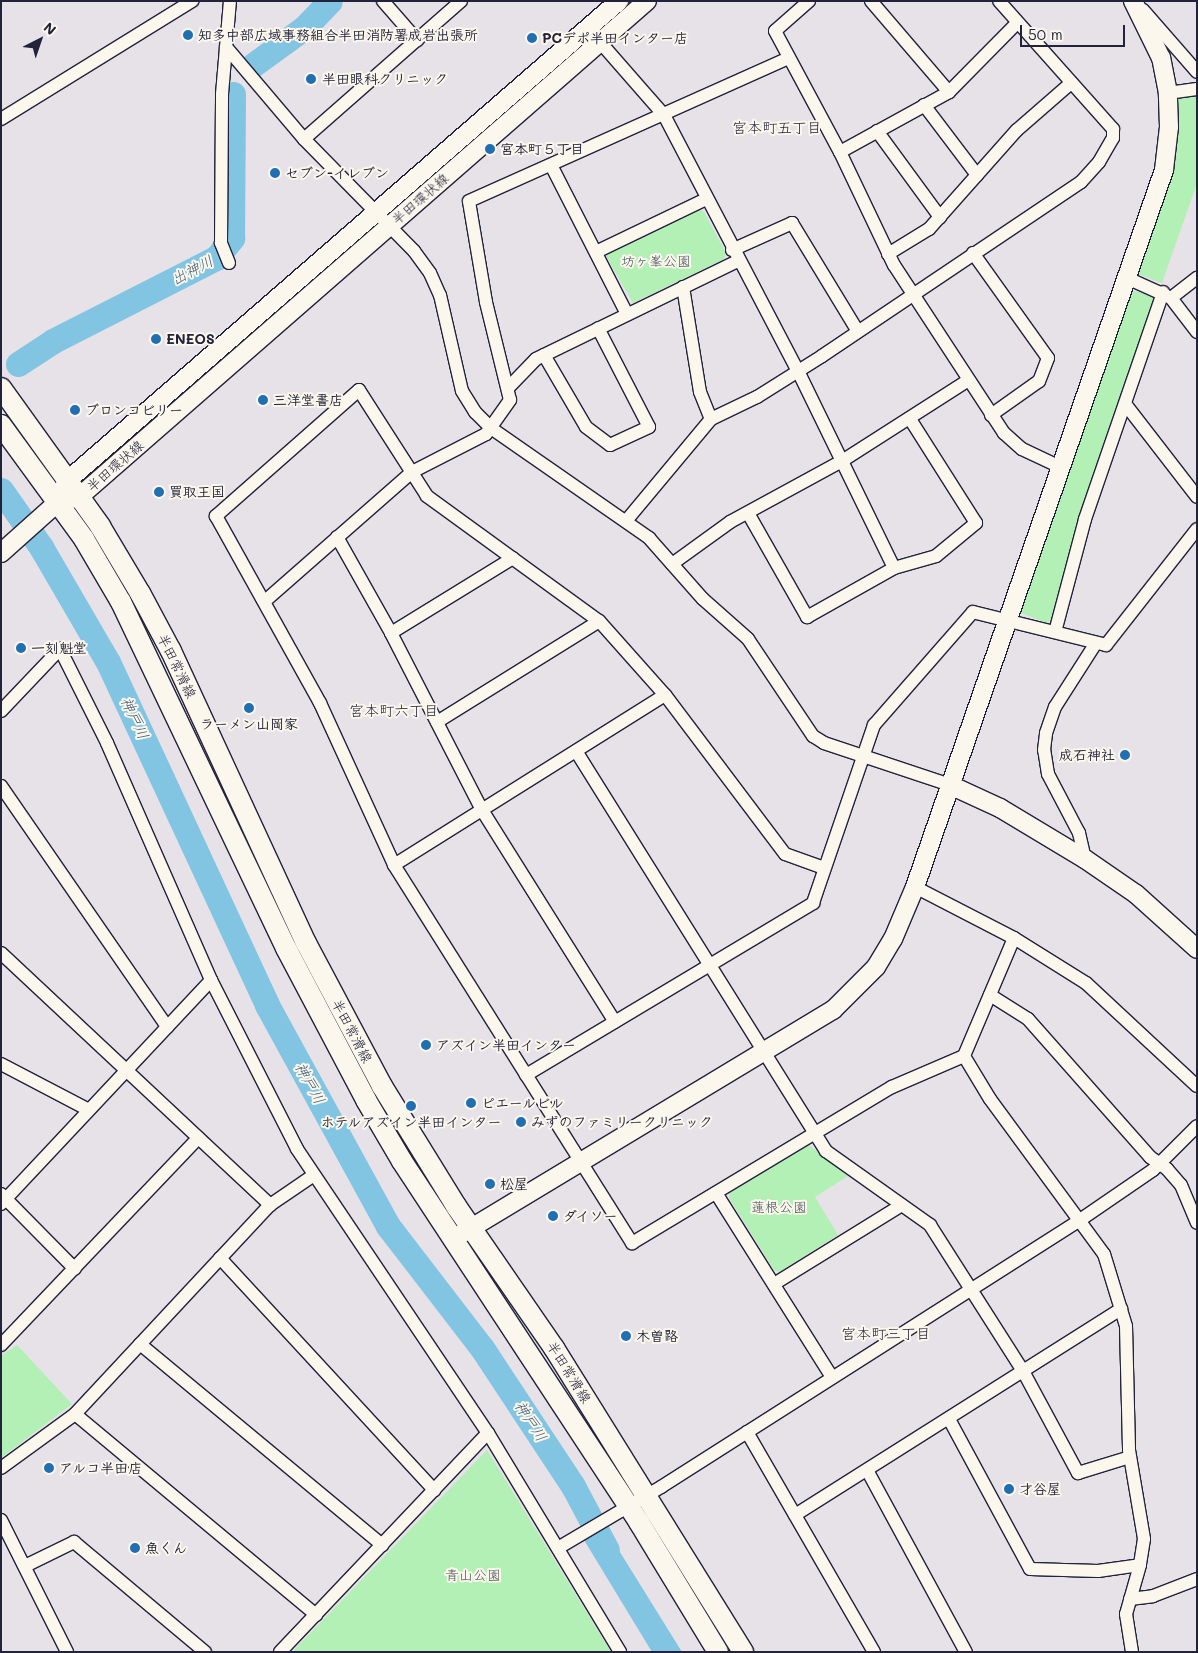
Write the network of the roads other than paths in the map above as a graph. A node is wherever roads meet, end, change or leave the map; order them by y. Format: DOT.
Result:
graph roads {
  1 [pos="192,1"];
  2 [pos="230,1"];
  3 [pos="383,1"];
  4 [pos="461,1"];
  5 [pos="619,1"];
  6 [pos="647,1"];
  7 [pos="808,1"];
  8 [pos="871,1"];
  9 [pos="999,1"];
  10 [pos="1133,1"];
  11 [pos="1017,23"];
  12 [pos="417,40"];
  13 [pos="600,42"];
  14 [pos="226,47"];
  15 [pos="1182,54"];
  16 [pos="789,58"];
  17 [pos="1161,58"];
  18 [pos="1197,72"];
  19 [pos="1071,83"];
  20 [pos="1197,89"];
  21 [pos="950,92"];
  22 [pos="1168,93"];
  23 [pos="924,105"];
  24 [pos="664,115"];
  25 [pos="1,119"];
  26 [pos="877,132"];
  27 [pos="304,140"];
  28 [pos="840,152"];
  29 [pos="551,165"];
  30 [pos="977,175"];
  31 [pos="706,199"];
  32 [pos="940,217"];
  33 [pos="383,220"];
  34 [pos="596,252"];
  35 [pos="973,253"];
  36 [pos="888,254"];
  37 [pos="735,255"];
  38 [pos="229,264"];
  39 [pos="1126,278"];
  40 [pos="1197,278"];
  41 [pos="683,287"];
  42 [pos="911,294"];
  43 [pos="1167,295"];
  44 [pos="627,314"];
  45 [pos="598,328"];
  46 [pos="857,330"];
  47 [pos="1197,332"];
  48 [pos="544,355"];
  49 [pos="798,372"];
  50 [pos="967,381"];
  51 [pos="1,388"];
  52 [pos="508,388"];
  53 [pos="1126,405"];
  54 [pos="991,415"];
  55 [pos="711,419"];
  56 [pos="910,419"];
  57 [pos="1,424"];
  58 [pos="491,428"];
  59 [pos="842,461"];
  60 [pos="1060,466"];
  61 [pos="412,472"];
  62 [pos="67,481"];
  63 [pos="79,497"];
  64 [pos="1197,497"];
  65 [pos="57,503"];
  66 [pos="748,512"];
  67 [pos="626,521"];
  68 [pos="1197,529"];
  69 [pos="337,537"];
  70 [pos="6,549"];
  71 [pos="513,558"];
  72 [pos="672,564"];
  73 [pos="894,568"];
  74 [pos="265,601"];
  75 [pos="1007,620"];
  76 [pos="598,621"];
  77 [pos="1055,632"];
  78 [pos="391,633"];
  79 [pos="1096,643"];
  80 [pos="665,695"];
  81 [pos="1,711"];
  82 [pos="437,722"];
  83 [pos="576,751"];
  84 [pos="864,756"];
  85 [pos="1,786"];
  86 [pos="950,786"];
  87 [pos="482,810"];
  88 [pos="1085,859"];
  89 [pos="394,865"];
  90 [pos="824,868"];
  91 [pos="915,887"];
  92 [pos="1014,938"];
  93 [pos="1197,949"];
  94 [pos="1,953"];
  95 [pos="708,965"];
  96 [pos="212,980"];
  97 [pos="990,995"];
  98 [pos="614,1022"];
  99 [pos="167,1027"];
  100 [pos="764,1052"];
  101 [pos="964,1056"];
  102 [pos="1,1064"];
  103 [pos="126,1071"];
  104 [pos="526,1075"];
  105 [pos="1197,1086"];
  106 [pos="89,1110"];
  107 [pos="1197,1126"];
  108 [pos="815,1134"];
  109 [pos="198,1138"];
  110 [pos="581,1162"];
  111 [pos="1159,1164"];
  112 [pos="314,1176"];
  113 [pos="716,1193"];
  114 [pos="3,1199"];
  115 [pos="270,1205"];
  116 [pos="902,1205"];
  117 [pos="1080,1220"];
  118 [pos="1197,1222"];
  119 [pos="471,1228"];
  120 [pos="453,1239"];
  121 [pos="220,1258"];
  122 [pos="75,1269"];
  123 [pos="774,1284"];
  124 [pos="971,1289"];
  125 [pos="1121,1309"];
  126 [pos="2,1344"];
  127 [pos="140,1344"];
  128 [pos="1022,1371"];
  129 [pos="832,1377"];
  130 [pos="75,1414"];
  131 [pos="949,1418"];
  132 [pos="747,1432"];
  133 [pos="488,1433"];
  134 [pos="1130,1458"];
  135 [pos="1,1468"];
  136 [pos="867,1470"];
  137 [pos="434,1490"];
  138 [pos="647,1495"];
  139 [pos="628,1506"];
  140 [pos="795,1515"];
  141 [pos="1,1520"];
  142 [pos="382,1545"];
  143 [pos="558,1548"];
  144 [pos="1140,1565"];
  145 [pos="25,1566"];
  146 [pos="1197,1580"];
  147 [pos="1130,1599"];
  148 [pos="316,1615"];
  149 [pos="68,1652"];
  150 [pos="205,1652"];
  151 [pos="280,1652"];
  152 [pos="620,1652"];
  153 [pos="718,1652"];
  154 [pos="743,1652"];
  155 [pos="874,1652"];
  156 [pos="966,1652"];
  157 [pos="1132,1652"];
  1 -- 25 [label="street"];
  2 -- 14 [label="street"];
  3 -- 12 [label="street"];
  4 -- 12 [label="street"];
  5 -- 33 [label="street, 半田環状線"];
  6 -- 13 [label="street, 半田環状線"];
  7 -- 16 [label="street"];
  8 -- 21 [label="street"];
  9 -- 11 [label="street"];
  10 -- 15 [label="street"];
  10 -- 17 [label="street"];
  11 -- 19 [label="street"];
  11 -- 21 [label="street"];
  12 -- 27 [label="street"];
  13 -- 24 [label="street"];
  13 -- 33 [label="street, 半田環状線"];
  14 -- 27 [label="street"];
  14 -- 38 [label="street"];
  15 -- 17 [label="street"];
  15 -- 18 [label="street"];
  16 -- 24 [label="street"];
  16 -- 28 [label="street"];
  17 -- 22 [label="street"];
  19 -- 30 [label="street"];
  19 -- 35 [label="street"];
  20 -- 22 [label="street"];
  21 -- 23 [label="street"];
  22 -- 39 [label="street"];
  23 -- 26 [label="street"];
  23 -- 30 [label="street"];
  24 -- 29 [label="street"];
  24 -- 31 [label="street"];
  26 -- 28 [label="street"];
  26 -- 32 [label="street"];
  27 -- 33 [label="street"];
  28 -- 36 [label="street"];
  29 -- 34 [label="street"];
  29 -- 52 [label="street"];
  30 -- 32 [label="street"];
  31 -- 34 [label="street"];
  31 -- 37 [label="street"];
  32 -- 36 [label="street"];
  33 -- 58 [label="street"];
  33 -- 62 [label="street, 半田環状線"];
  33 -- 63 [label="street, 半田環状線"];
  34 -- 44 [label="street"];
  35 -- 42 [label="street"];
  35 -- 54 [label="street"];
  36 -- 42 [label="street"];
  37 -- 41 [label="street"];
  37 -- 46 [label="street"];
  37 -- 49 [label="street"];
  39 -- 43 [label="street"];
  39 -- 60 [label="street"];
  40 -- 43 [label="street"];
  41 -- 44 [label="street"];
  41 -- 55 [label="street"];
  42 -- 46 [label="street"];
  42 -- 50 [label="street"];
  43 -- 47 [label="street"];
  43 -- 53 [label="street"];
  44 -- 45 [label="street"];
  45 -- 48 [label="street"];
  45 -- 48 [label="street"];
  46 -- 49 [label="street"];
  48 -- 52 [label="street"];
  49 -- 55 [label="street"];
  49 -- 59 [label="street"];
  50 -- 54 [label="street"];
  50 -- 56 [label="street"];
  51 -- 62 [label="main road, 半田常滑線"];
  52 -- 58 [label="street"];
  53 -- 64 [label="street"];
  53 -- 77 [label="street"];
  54 -- 60 [label="street"];
  55 -- 67 [label="street"];
  56 -- 59 [label="street"];
  56 -- 73 [label="street"];
  57 -- 65 [label="main road, 半田常滑線"];
  58 -- 61 [label="street"];
  58 -- 67 [label="street"];
  59 -- 66 [label="street"];
  59 -- 73 [label="street"];
  60 -- 75 [label="street"];
  61 -- 69 [label="street"];
  61 -- 71 [label="street"];
  61 -- 74 [label="street"];
  62 -- 63 [label="main road, 半田常滑線"];
  62 -- 65 [label="street, 半田環状線"];
  63 -- 65 [label="street, 半田環状線"];
  63 -- 119 [label="main road, 半田常滑線"];
  65 -- 70 [label="street"];
  65 -- 120 [label="main road, 半田常滑線"];
  66 -- 72 [label="street"];
  66 -- 73 [label="street"];
  67 -- 72 [label="street"];
  68 -- 79 [label="street"];
  69 -- 74 [label="street"];
  69 -- 78 [label="street"];
  71 -- 76 [label="street"];
  71 -- 78 [label="street"];
  72 -- 84 [label="street"];
  74 -- 89 [label="street"];
  75 -- 77 [label="street"];
  75 -- 84 [label="street"];
  75 -- 86 [label="street"];
  76 -- 80 [label="street"];
  76 -- 82 [label="street"];
  77 -- 79 [label="street"];
  78 -- 82 [label="street"];
  79 -- 88 [label="street"];
  80 -- 83 [label="street"];
  80 -- 90 [label="street"];
  81 -- 96 [label="street"];
  82 -- 87 [label="street"];
  83 -- 87 [label="street"];
  83 -- 95 [label="street"];
  84 -- 86 [label="street"];
  84 -- 90 [label="street"];
  85 -- 99 [label="street"];
  86 -- 88 [label="street"];
  86 -- 91 [label="street"];
  87 -- 89 [label="street"];
  87 -- 98 [label="street"];
  88 -- 93 [label="street"];
  89 -- 104 [label="street"];
  90 -- 95 [label="street"];
  91 -- 92 [label="street"];
  91 -- 100 [label="street"];
  92 -- 97 [label="street"];
  92 -- 105 [label="street"];
  94 -- 103 [label="street"];
  95 -- 98 [label="street"];
  95 -- 100 [label="street"];
  96 -- 99 [label="street"];
  96 -- 112 [label="street"];
  97 -- 101 [label="street"];
  97 -- 111 [label="street"];
  98 -- 104 [label="street"];
  99 -- 103 [label="street"];
  100 -- 108 [label="street"];
  100 -- 110 [label="street"];
  101 -- 108 [label="street"];
  101 -- 117 [label="street"];
  102 -- 106 [label="street"];
  103 -- 106 [label="street"];
  103 -- 109 [label="street"];
  104 -- 110 [label="street"];
  106 -- 114 [label="street"];
  107 -- 111 [label="street"];
  108 -- 113 [label="street"];
  108 -- 116 [label="street"];
  109 -- 115 [label="street"];
  109 -- 122 [label="street"];
  110 -- 113 [label="street"];
  110 -- 119 [label="street"];
  111 -- 117 [label="street"];
  111 -- 118 [label="street"];
  112 -- 115 [label="street"];
  112 -- 133 [label="street"];
  113 -- 123 [label="street"];
  114 -- 122 [label="street"];
  115 -- 121 [label="street"];
  116 -- 123 [label="street"];
  116 -- 124 [label="street"];
  117 -- 124 [label="street"];
  117 -- 125 [label="street"];
  119 -- 120 [label="street"];
  119 -- 138 [label="main road, 半田常滑線"];
  120 -- 139 [label="main road, 半田常滑線"];
  121 -- 127 [label="street"];
  121 -- 137 [label="street"];
  122 -- 126 [label="street"];
  123 -- 129 [label="street"];
  124 -- 128 [label="street"];
  124 -- 129 [label="street"];
  125 -- 128 [label="street"];
  125 -- 134 [label="street"];
  127 -- 130 [label="street"];
  127 -- 142 [label="street"];
  128 -- 131 [label="street"];
  128 -- 134 [label="street"];
  129 -- 132 [label="street"];
  130 -- 135 [label="street"];
  130 -- 148 [label="street"];
  131 -- 136 [label="street"];
  131 -- 144 [label="street"];
  132 -- 138 [label="street"];
  132 -- 140 [label="street"];
  133 -- 137 [label="street"];
  133 -- 143 [label="street"];
  134 -- 144 [label="street"];
  136 -- 140 [label="street"];
  136 -- 156 [label="street"];
  137 -- 142 [label="street"];
  138 -- 139 [label="street"];
  138 -- 154 [label="main road, 半田常滑線"];
  139 -- 143 [label="street"];
  139 -- 153 [label="main road, 半田常滑線"];
  140 -- 155 [label="street"];
  141 -- 145 [label="street"];
  142 -- 148 [label="street"];
  143 -- 152 [label="street"];
  144 -- 147 [label="street"];
  145 -- 149 [label="street"];
  145 -- 150 [label="street"];
  146 -- 147 [label="street"];
  147 -- 157 [label="street"];
  148 -- 151 [label="street"];
}
